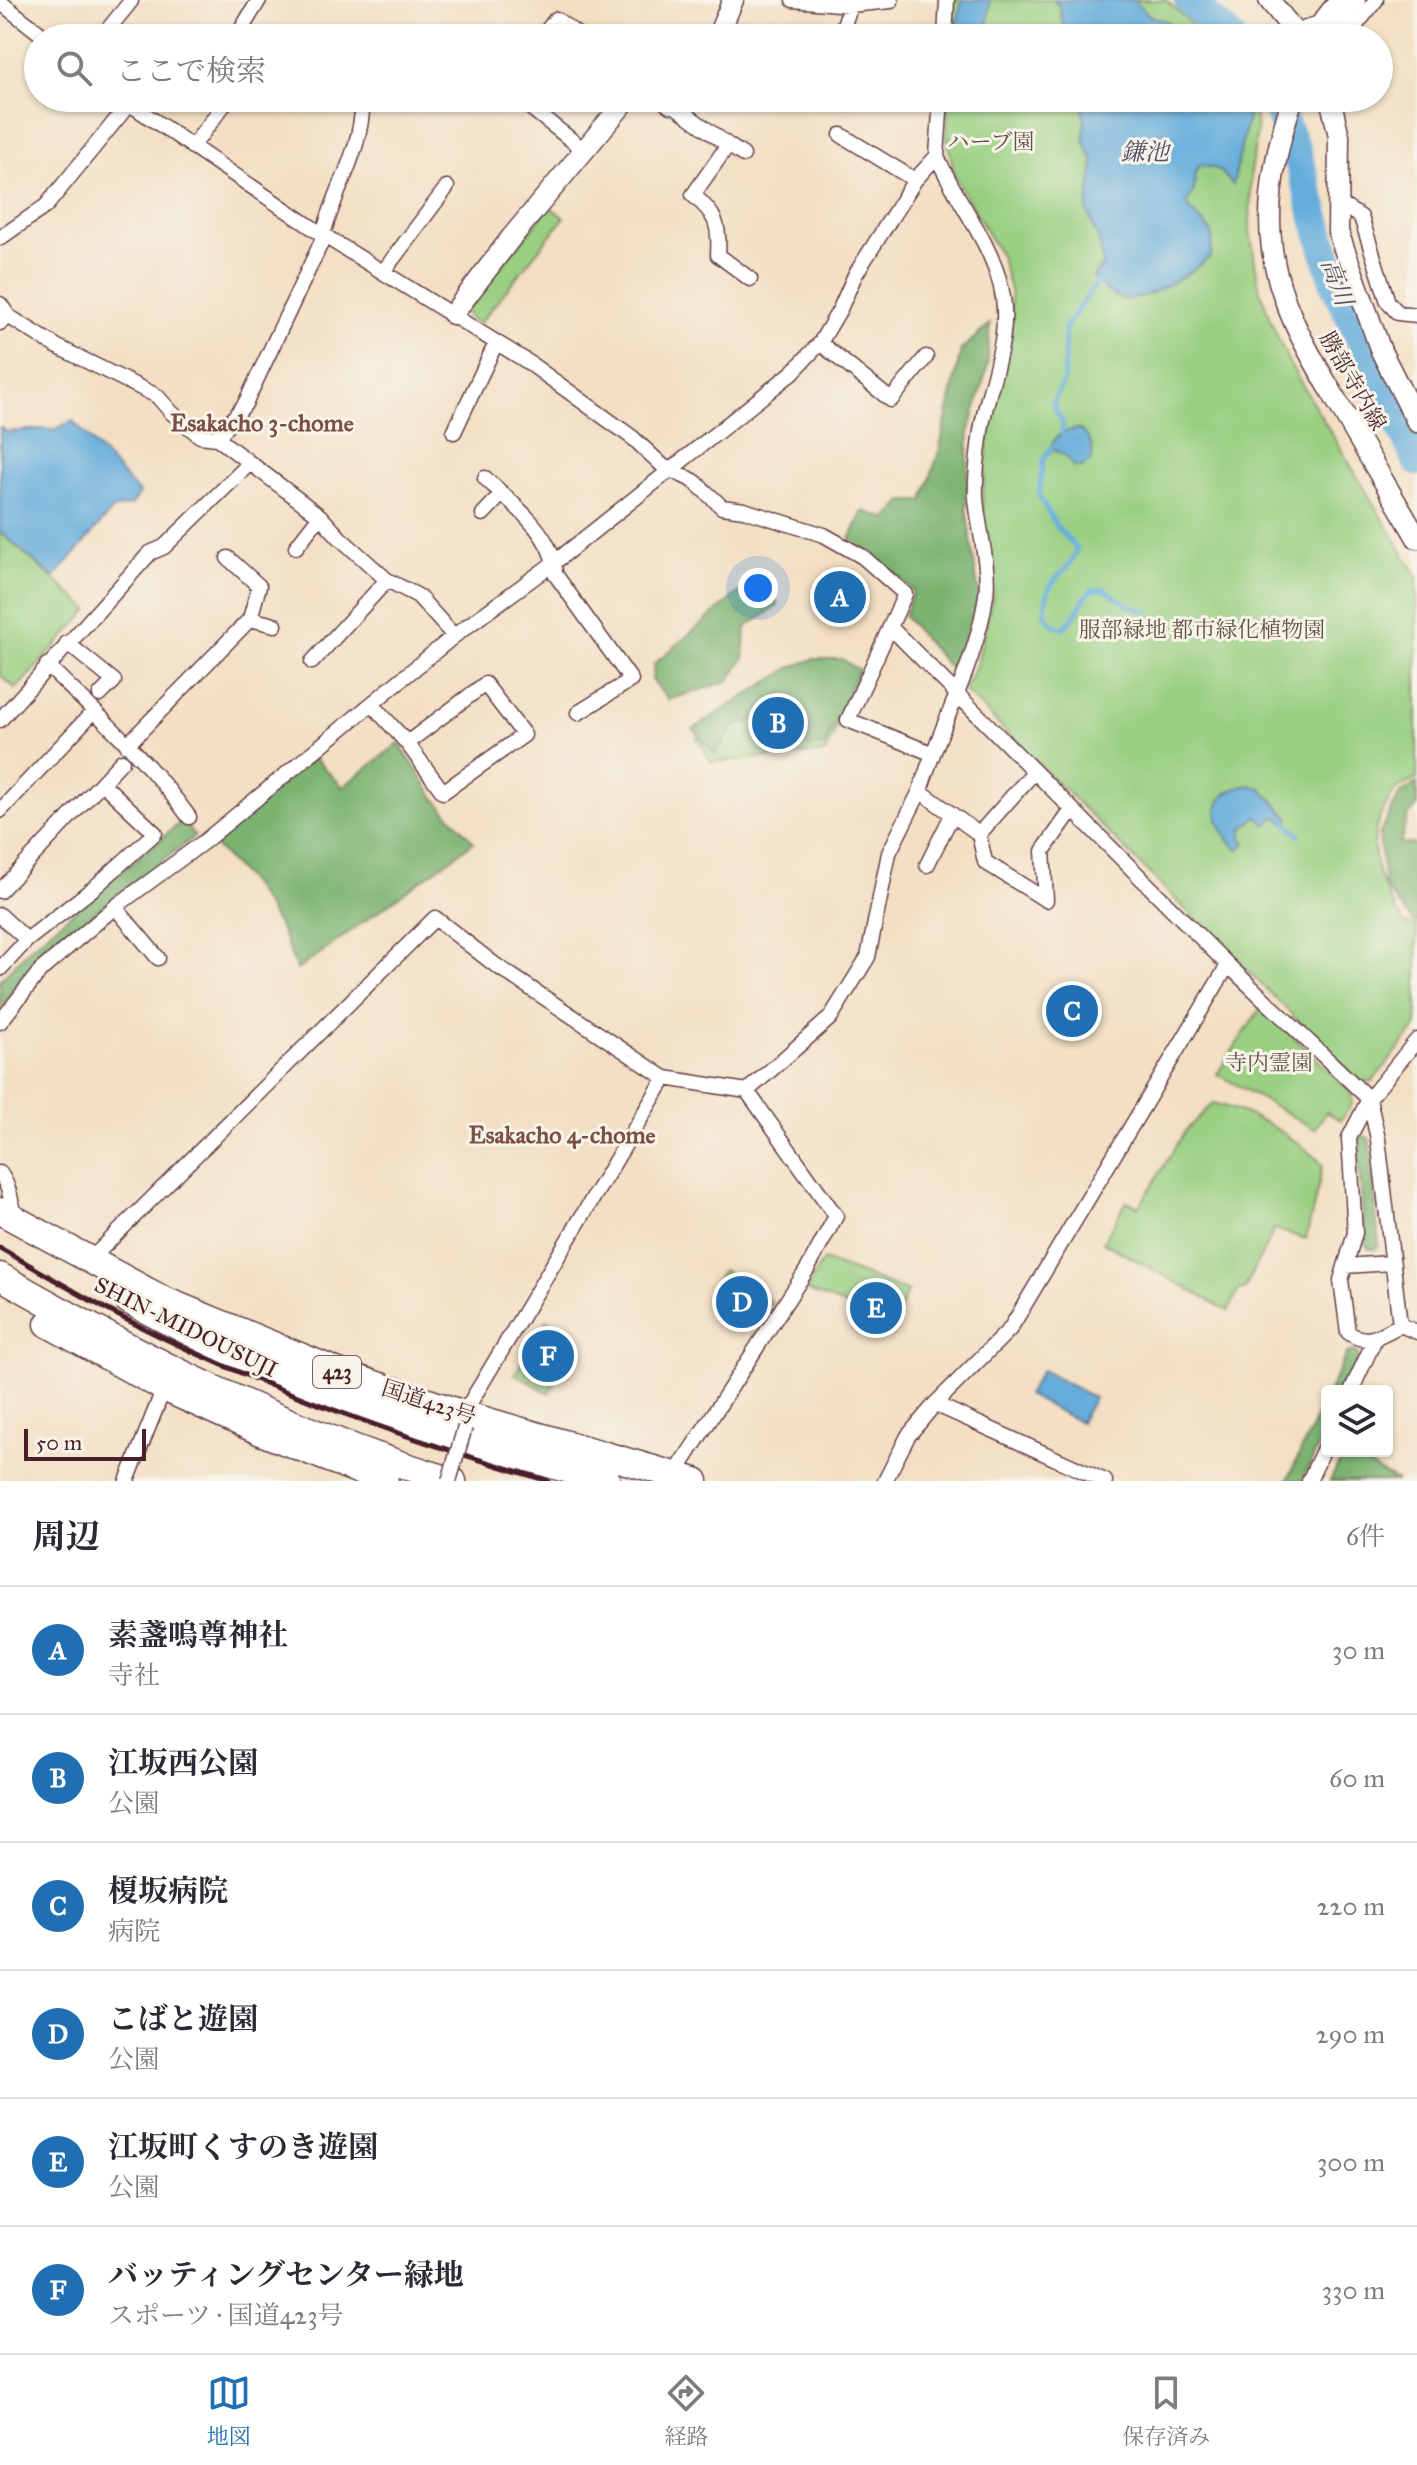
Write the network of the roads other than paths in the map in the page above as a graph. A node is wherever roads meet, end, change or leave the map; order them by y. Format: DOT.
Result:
graph roads {
  1 [pos="259,0"];
  2 [pos="733,0"];
  3 [pos="793,0"];
  4 [pos="947,0"];
  5 [pos="1269,0"];
  6 [pos="1336,0"];
  7 [pos="1355,0"];
  8 [pos="1376,0"];
  9 [pos="131,1"];
  10 [pos="891,1"];
  11 [pos="0,2"];
  12 [pos="851,2"];
  13 [pos="28,24"];
  14 [pos="112,24"];
  15 [pos="244,24"];
  16 [pos="723,24"];
  17 [pos="844,24"];
  18 [pos="946,24"];
  19 [pos="1289,24"];
  20 [pos="1316,24"];
  21 [pos="1337,24"];
  22 [pos="1357,24"];
  23 [pos="117,112"];
  24 [pos="141,112"];
  25 [pos="218,112"];
  26 [pos="363,112"];
  27 [pos="536,112"];
  28 [pos="616,112"];
  29 [pos="685,112"];
  30 [pos="940,112"];
  31 [pos="1289,112"];
  32 [pos="1333,112"];
  33 [pos="841,135"];
  34 [pos="728,145"];
  35 [pos="192,147"];
  36 [pos="584,150"];
  37 [pos="743,155"];
  38 [pos="937,156"];
  39 [pos="915,180"];
  40 [pos="447,187"];
  41 [pos="1338,203"];
  42 [pos="323,235"];
  43 [pos="0,238"];
  44 [pos="383,272"];
  45 [pos="750,279"];
  46 [pos="453,314"];
  47 [pos="3,315"];
  48 [pos="1417,315"];
  49 [pos="496,343"];
  50 [pos="820,343"];
  51 [pos="926,357"];
  52 [pos="1417,422"];
  53 [pos="454,432"];
  54 [pos="217,438"];
  55 [pos="250,463"];
  56 [pos="673,469"];
  57 [pos="485,478"];
  58 [pos="502,494"];
  59 [pos="483,514"];
  60 [pos="320,516"];
  61 [pos="1417,538"];
  62 [pos="296,547"];
  63 [pos="228,558"];
  64 [pos="555,562"];
  65 [pos="387,580"];
  66 [pos="250,619"];
  67 [pos="275,625"];
  68 [pos="890,627"];
  69 [pos="454,636"];
  70 [pos="67,643"];
  71 [pos="312,662"];
  72 [pos="47,665"];
  73 [pos="956,692"];
  74 [pos="100,695"];
  75 [pos="372,704"];
  76 [pos="94,711"];
  77 [pos="578,713"];
  78 [pos="0,720"];
  79 [pos="407,743"];
  80 [pos="127,745"];
  81 [pos="931,753"];
  82 [pos="122,761"];
  83 [pos="1034,772"];
  84 [pos="102,783"];
  85 [pos="920,791"];
  86 [pos="1072,810"];
  87 [pos="0,811"];
  88 [pos="952,815"];
  89 [pos="189,817"];
  90 [pos="979,834"];
  91 [pos="927,865"];
  92 [pos="0,891"];
  93 [pos="115,907"];
  94 [pos="0,915"];
  95 [pos="27,940"];
  96 [pos="158,958"];
  97 [pos="1228,965"];
  98 [pos="0,969"];
  99 [pos="0,1022"];
  100 [pos="1417,1040"];
  101 [pos="665,1078"];
  102 [pos="747,1091"];
  103 [pos="1369,1099"];
  104 [pos="0,1173"];
  105 [pos="4,1220"];
  106 [pos="89,1261"];
  107 [pos="1391,1263"];
  108 [pos="1345,1266"];
  109 [pos="0,1276"];
  110 [pos="0,1297"];
  111 [pos="1400,1325"];
  112 [pos="1417,1332"];
  113 [pos="1375,1339"];
  114 [pos="1354,1385"];
  115 [pos="164,1388"];
  116 [pos="935,1404"];
  117 [pos="466,1421"];
  118 [pos="1321,1455"];
  119 [pos="685,1477"];
  120 [pos="127,1481"];
  121 [pos="385,1481"];
  122 [pos="451,1481"];
  123 [pos="607,1481"];
  124 [pos="885,1481"];
  125 [pos="1105,1481"];
  126 [pos="1309,1481"];
  1 -- 15 [label="street"];
  2 -- 16 [label="street"];
  3 -- 12 [label="street"];
  4 -- 18 [label="street"];
  5 -- 19 [label="street"];
  6 -- 20 [label="street"];
  7 -- 21 [label="street"];
  8 -- 22 [label="street"];
  9 -- 14 [label="street"];
  10 -- 12 [label="street"];
  11 -- 13 [label="street"];
  12 -- 17 [label="street"];
  23 -- 43 [label="street"];
  24 -- 35 [label="street"];
  25 -- 35 [label="street"];
  26 -- 42 [label="street"];
  27 -- 36 [label="street"];
  28 -- 36 [label="street"];
  29 -- 34 [label="street"];
  30 -- 38 [label="street"];
  31 -- 61 [label="street, 勝部寺内線"];
  32 -- 41 [label="street"];
  33 -- 39 [label="street"];
  34 -- 37 [label="street"];
  34 -- 45 [label="street"];
  35 -- 42 [label="street"];
  36 -- 46 [label="street"];
  38 -- 39 [label="street"];
  38 -- 73 [label="street"];
  39 -- 50 [label="street"];
  40 -- 44 [label="street"];
  41 -- 48 [label="street"];
  41 -- 52 [label="street"];
  42 -- 44 [label="street"];
  42 -- 54 [label="street"];
  44 -- 46 [label="street"];
  46 -- 49 [label="street"];
  47 -- 54 [label="street"];
  49 -- 53 [label="street"];
  49 -- 56 [label="street"];
  50 -- 51 [label="street"];
  50 -- 56 [label="street"];
  54 -- 55 [label="street"];
  55 -- 60 [label="street"];
  55 -- 70 [label="street"];
  56 -- 64 [label="street"];
  56 -- 68 [label="street"];
  57 -- 58 [label="street"];
  58 -- 59 [label="street"];
  58 -- 64 [label="street"];
  60 -- 62 [label="street"];
  60 -- 65 [label="street"];
  63 -- 66 [label="street"];
  64 -- 69 [label="street"];
  64 -- 77 [label="street"];
  65 -- 69 [label="street"];
  65 -- 71 [label="street"];
  66 -- 67 [label="street"];
  66 -- 80 [label="street"];
  68 -- 73 [label="street"];
  68 -- 81 [label="street"];
  69 -- 75 [label="street"];
  70 -- 72 [label="street"];
  70 -- 74 [label="street"];
  72 -- 76 [label="street"];
  72 -- 78 [label="street"];
  73 -- 81 [label="street"];
  73 -- 83 [label="street"];
  75 -- 79 [label="street"];
  75 -- 93 [label="street"];
  76 -- 80 [label="street"];
  76 -- 87 [label="street"];
  79 -- 79 [label="street"];
  80 -- 89 [label="street"];
  81 -- 85 [label="street"];
  82 -- 84 [label="street"];
  83 -- 86 [label="street"];
  83 -- 90 [label="street"];
  84 -- 92 [label="street"];
  84 -- 95 [label="street"];
  85 -- 88 [label="street"];
  85 -- 102 [label="street"];
  86 -- 90 [label="street"];
  86 -- 97 [label="street"];
  88 -- 90 [label="street"];
  88 -- 91 [label="street"];
  93 -- 96 [label="street"];
  93 -- 99 [label="street"];
  94 -- 95 [label="street"];
  95 -- 98 [label="street"];
  97 -- 103 [label="street"];
  97 -- 116 [label="street"];
  100 -- 103 [label="street"];
  101 -- 102 [label="street"];
  101 -- 106 [label="street"];
  101 -- 117 [label="street"];
  102 -- 119 [label="street"];
  103 -- 107 [label="street"];
  103 -- 108 [label="street"];
  104 -- 105 [label="street"];
  105 -- 106 [label="highway, 国道423号 / 423"];
  105 -- 123 [label="highway, SHIN-MIDOUSUJI / 423"];
  106 -- 117 [label="highway, 国道423号 / 423"];
  107 -- 108 [label="street"];
  107 -- 111 [label="street"];
  108 -- 113 [label="street"];
  109 -- 122 [label="highway, SHIN-MIDOUSUJI"];
  110 -- 115 [label="highway"];
  111 -- 112 [label="street"];
  111 -- 113 [label="street"];
  113 -- 114 [label="street"];
  115 -- 120 [label="street"];
  115 -- 121 [label="highway"];
  116 -- 124 [label="street"];
  116 -- 125 [label="street"];
  117 -- 119 [label="highway, 国道423号 / 423"];
  117 -- 122 [label="street, bridge"];
  118 -- 126 [label="street"];
}
